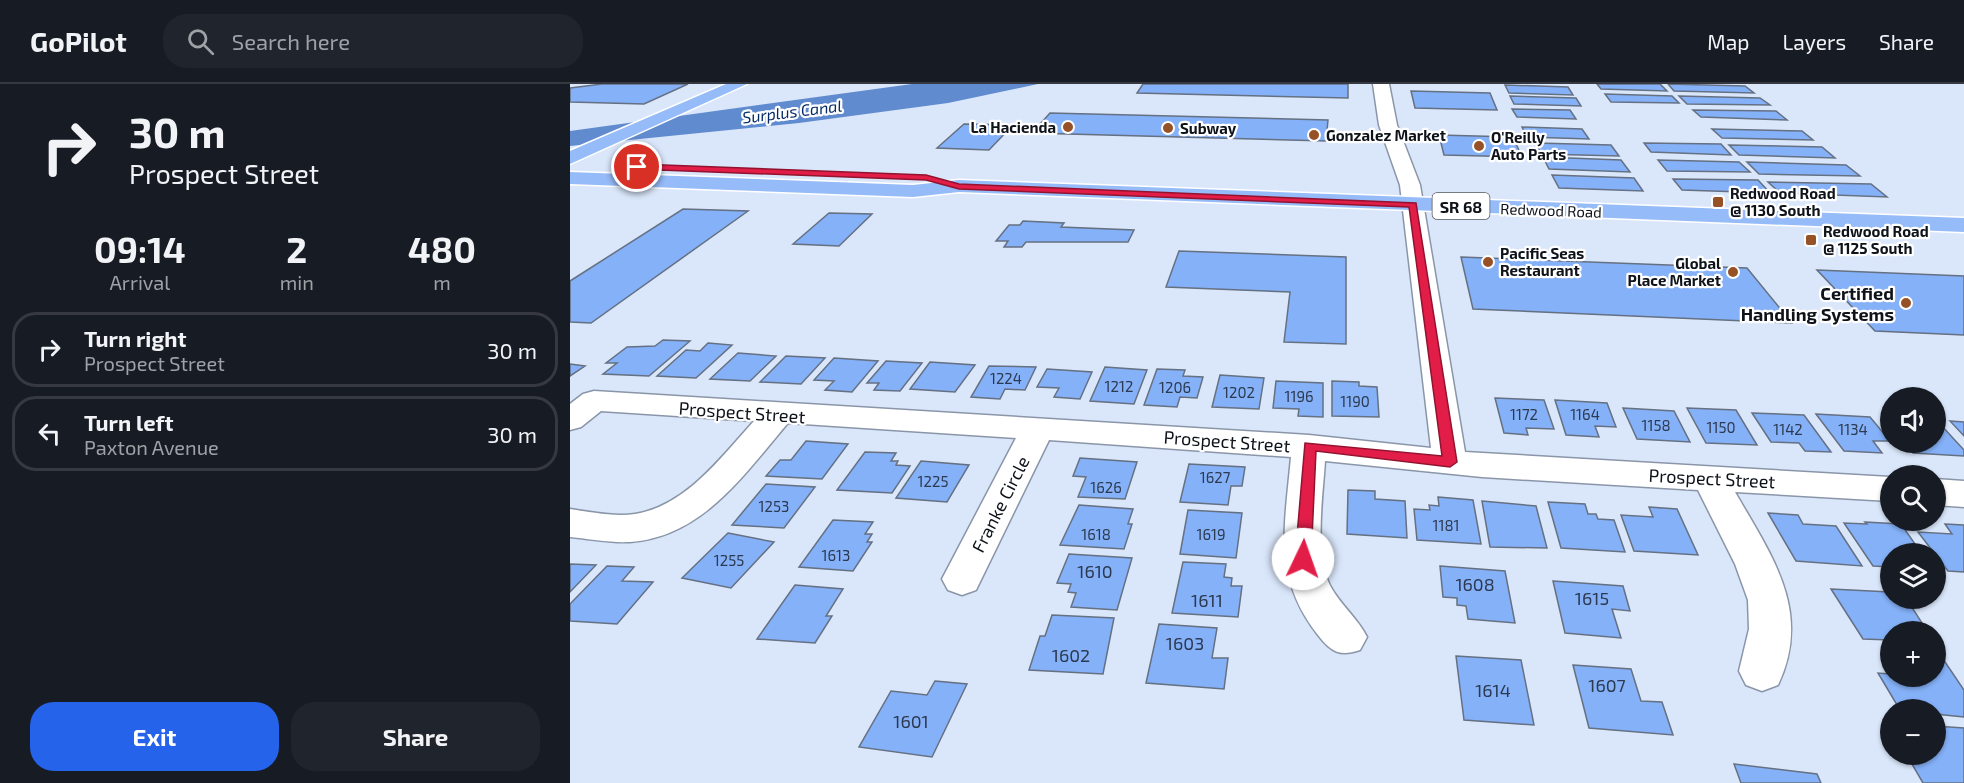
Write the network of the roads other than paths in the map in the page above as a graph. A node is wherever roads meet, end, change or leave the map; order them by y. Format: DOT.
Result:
graph roads {
  1 [pos="739,84"];
  2 [pos="1381,84"];
  3 [pos="570,158"];
  4 [pos="570,165"];
  5 [pos="570,178"];
  6 [pos="959,186"];
  7 [pos="1413,204"];
  8 [pos="1964,225"];
  9 [pos="779,414"];
  10 [pos="570,420"];
  11 [pos="1037,430"];
  12 [pos="1310,446"];
  13 [pos="1450,462"];
  14 [pos="1710,478"];
  15 [pos="1880,488"];
  16 [pos="1946,493"];
  17 [pos="1964,494"];
  18 [pos="570,523"];
  19 [pos="962,579"];
  20 [pos="1345,637"];
  21 [pos="1762,671"];
  1 -- 3 [label="main road"];
  2 -- 7 [label="street"];
  4 -- 6 [label="main road, Redwood Road / SR 68"];
  5 -- 6 [label="main road, Redwood Road / SR 68"];
  6 -- 7 [label="main road, Redwood Road / SR 68"];
  7 -- 8 [label="main road, Redwood Road / SR 68"];
  7 -- 13 [label="street"];
  9 -- 10 [label="street, Prospect Street"];
  9 -- 11 [label="street, Prospect Street"];
  9 -- 18 [label="street"];
  11 -- 12 [label="street, Prospect Street"];
  11 -- 19 [label="street, Franke Circle"];
  12 -- 13 [label="street, Prospect Street"];
  12 -- 20 [label="street"];
  13 -- 14 [label="street, Prospect Street"];
  14 -- 15 [label="street, Prospect Street"];
  14 -- 21 [label="street"];
  16 -- 17 [label="street"];
}
